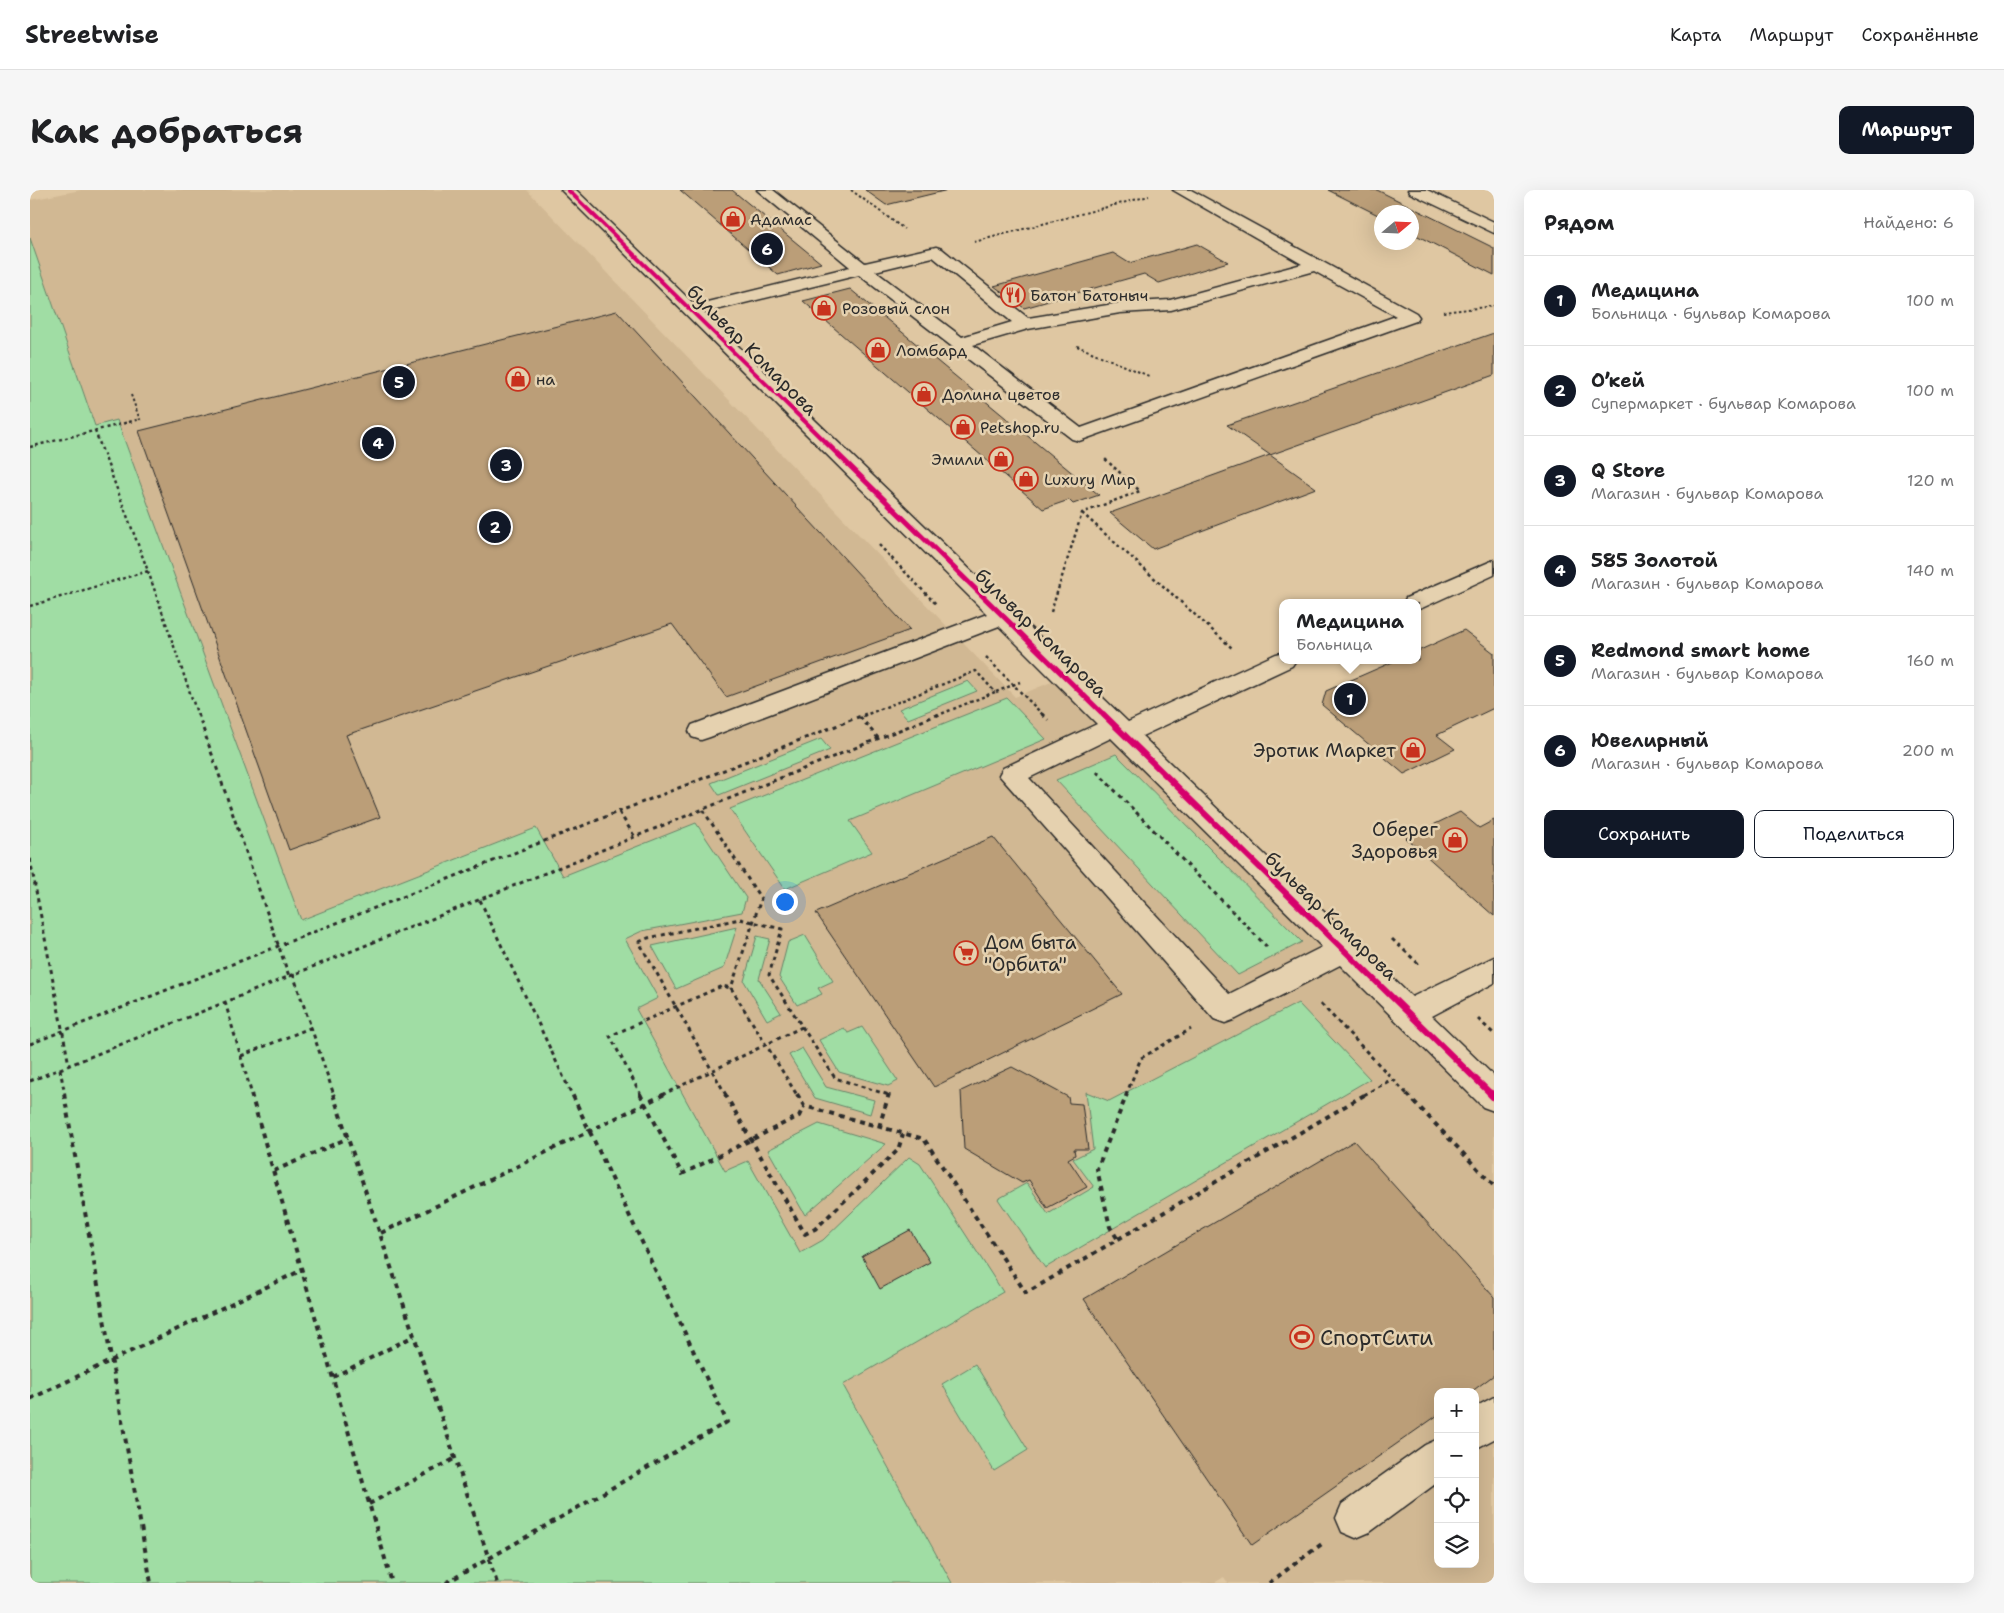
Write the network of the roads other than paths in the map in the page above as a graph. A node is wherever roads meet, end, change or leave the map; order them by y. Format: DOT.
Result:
graph roads {
  1 [pos="568,190"];
  2 [pos="764,190"];
  3 [pos="1180,190"];
  4 [pos="1415,190"];
  5 [pos="1494,228"];
  6 [pos="1316,265"];
  7 [pos="862,268"];
  8 [pos="691,311"];
  9 [pos="1025,324"];
  10 [pos="959,344"];
  11 [pos="1494,568"];
  12 [pos="1421,600"];
  13 [pos="1002,617"];
  14 [pos="1279,662"];
  15 [pos="1121,730"];
  16 [pos="701,731"];
  17 [pos="1344,950"];
  18 [pos="1494,969"];
  19 [pos="1409,1013"];
  20 [pos="1494,1097"];
  21 [pos="1494,1416"];
  22 [pos="1479,1427"];
  23 [pos="1434,1461"];
  24 [pos="1356,1518"];
  1 -- 8 [label="street, бульвар Комарова"];
  2 -- 7 [label="street"];
  3 -- 6 [label="street"];
  4 -- 5 [label="street"];
  6 -- 9 [label="street"];
  6 -- 10 [label="street"];
  7 -- 8 [label="street"];
  7 -- 9 [label="street"];
  7 -- 10 [label="street"];
  8 -- 13 [label="street, бульвар Комарова"];
  9 -- 10 [label="street"];
  11 -- 12 [label="street"];
  13 -- 15 [label="street, бульвар Комарова"];
  13 -- 16 [label="street"];
  14 -- 15 [label="street"];
  15 -- 17 [label="street, бульвар Комарова"];
  15 -- 17 [label="street"];
  17 -- 19 [label="street, бульвар Комарова"];
  18 -- 19 [label="street"];
  19 -- 20 [label="street, бульвар Комарова"];
  21 -- 22 [label="street"];
  23 -- 24 [label="street"];
}
